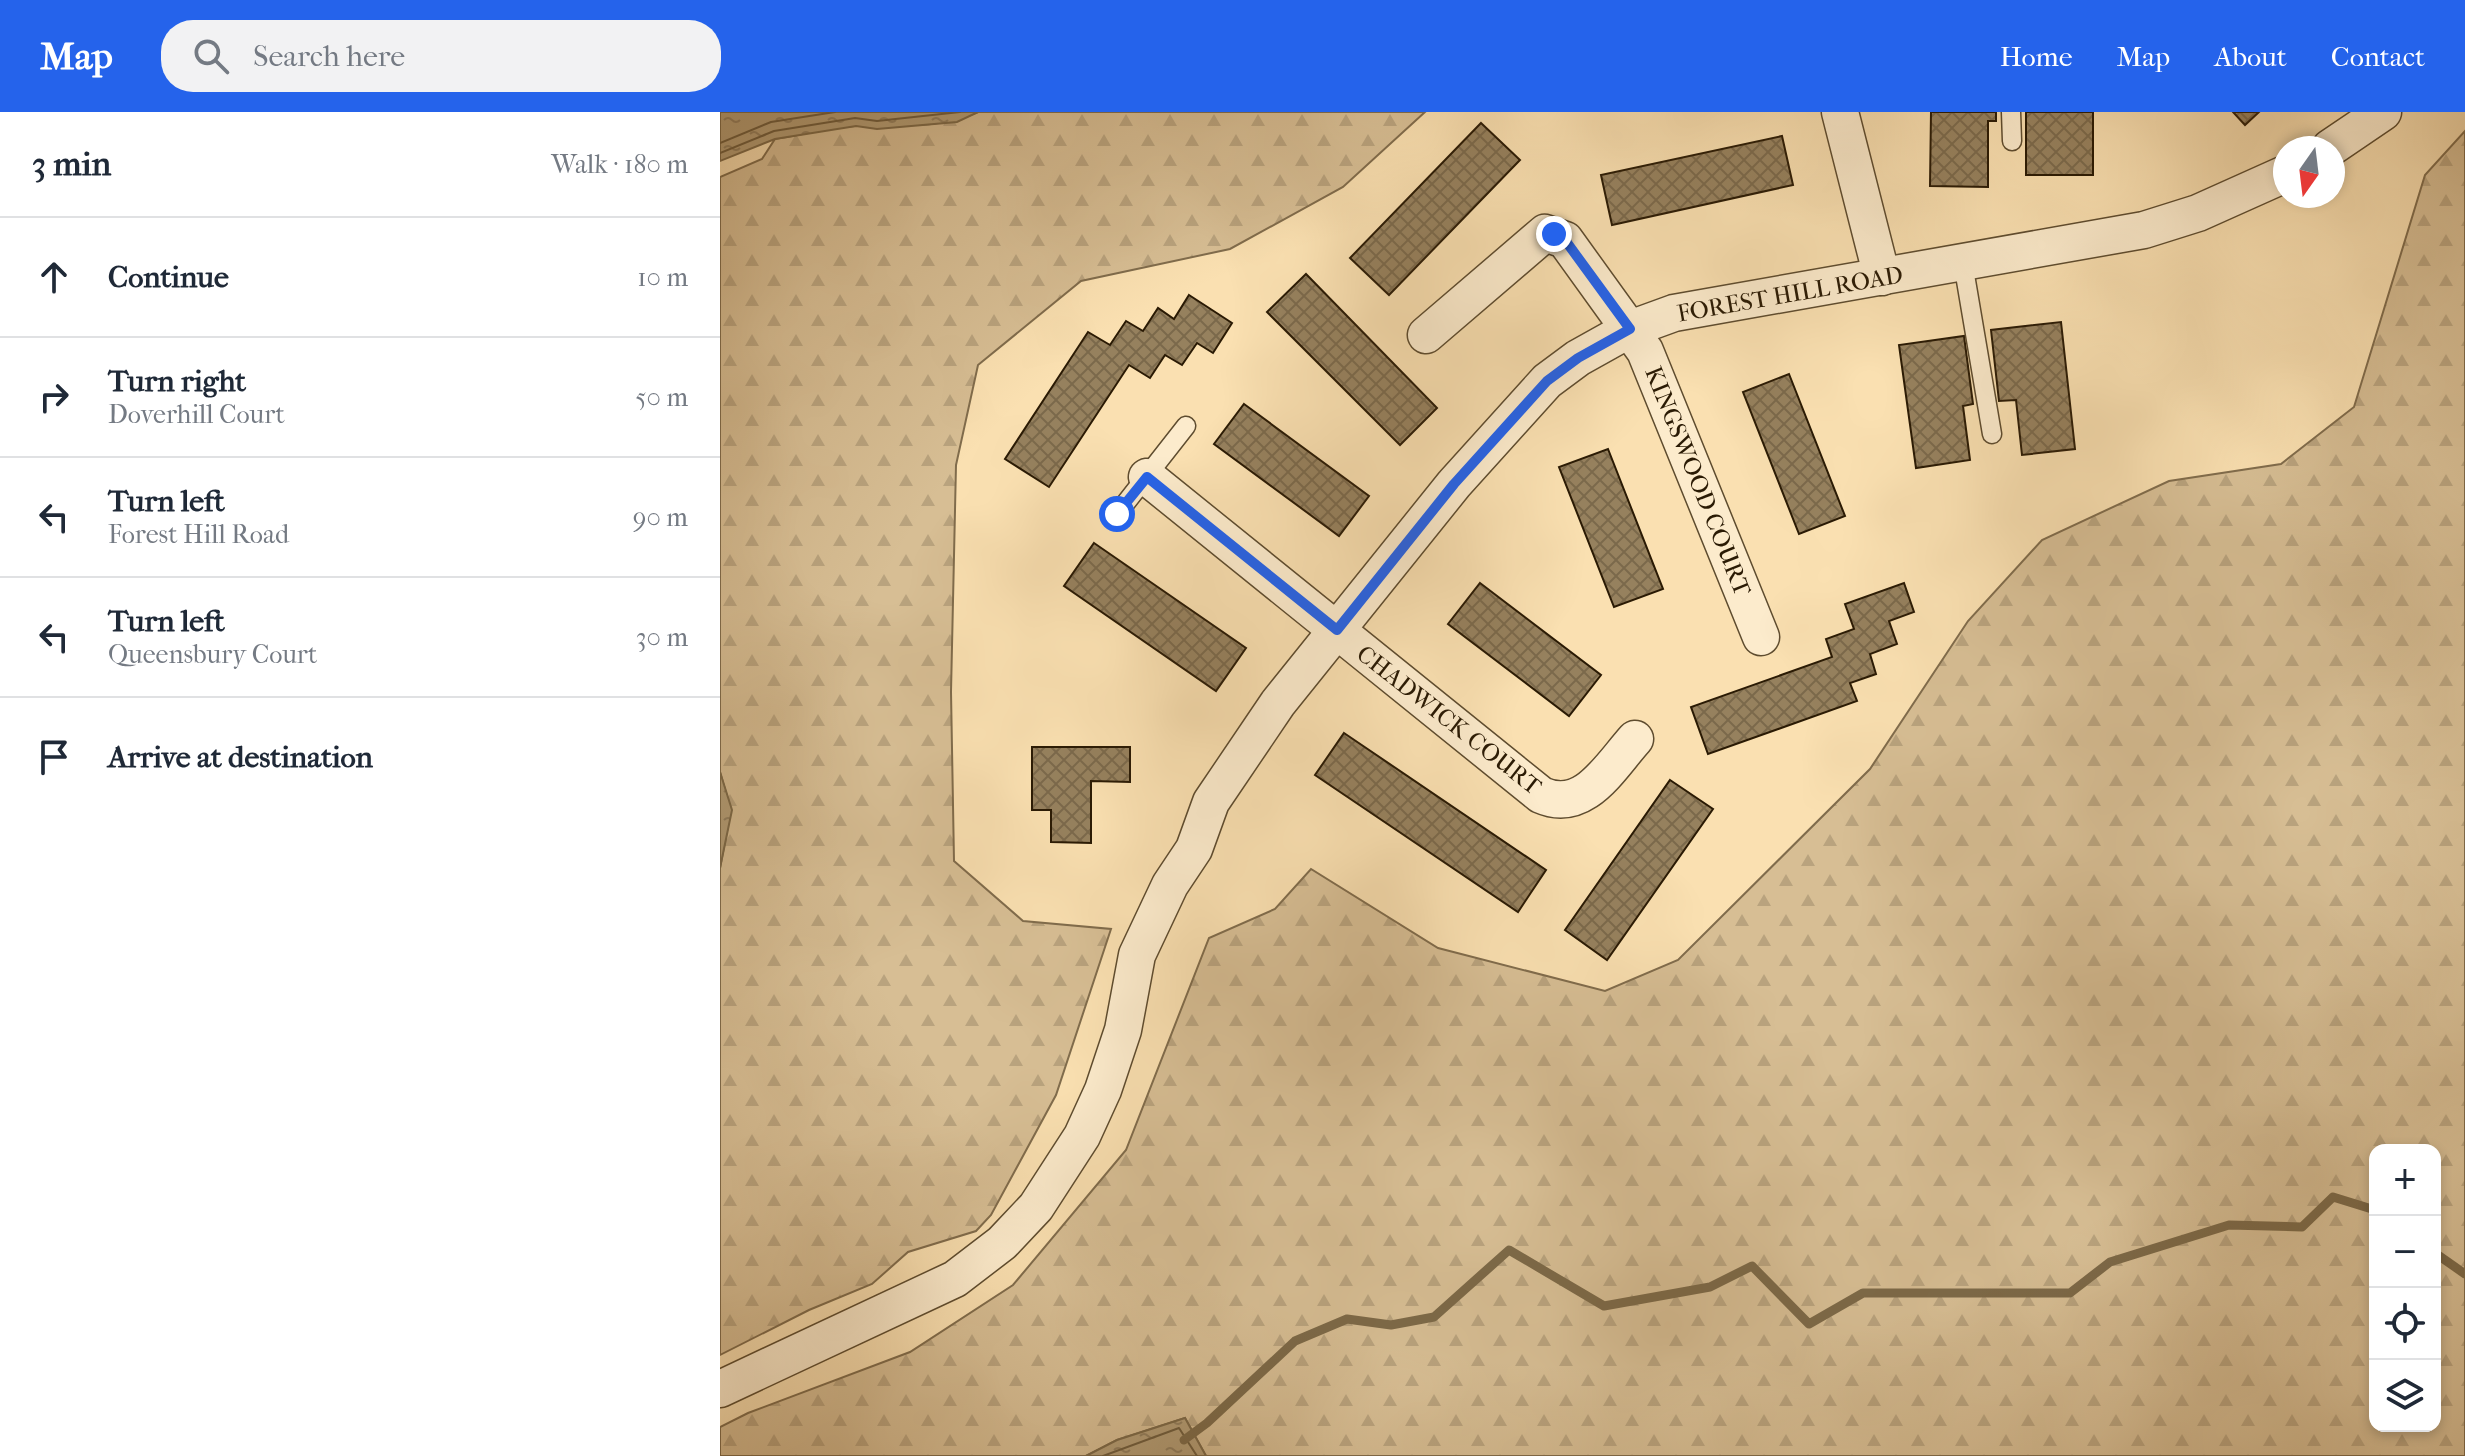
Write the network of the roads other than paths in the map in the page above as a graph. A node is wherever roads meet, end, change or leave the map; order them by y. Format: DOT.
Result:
graph roads {
  1 [pos="1840,112"];
  2 [pos="2011,112"];
  3 [pos="2383,112"];
  4 [pos="2345,138"];
  5 [pos="2012,141"];
  6 [pos="2273,179"];
  7 [pos="1963,263"];
  8 [pos="1882,277"];
  9 [pos="1630,329"];
  10 [pos="1426,335"];
  11 [pos="1186,426"];
  12 [pos="1992,434"];
  13 [pos="1147,477"];
  14 [pos="1117,514"];
  15 [pos="1337,630"];
  16 [pos="1761,637"];
  17 [pos="1635,739"];
  18 [pos="720,1389"];
  1 -- 8 [label="street"];
  2 -- 5 [label="lane"];
  3 -- 4 [label="street"];
  6 -- 7 [label="street, FOREST HILL ROAD"];
  7 -- 8 [label="street, FOREST HILL ROAD"];
  7 -- 12 [label="lane"];
  8 -- 9 [label="street, FOREST HILL ROAD"];
  9 -- 10 [label="street, KINGSWOOD COURT"];
  9 -- 15 [label="street, FOREST HILL ROAD"];
  9 -- 16 [label="street, KINGSWOOD COURT"];
  11 -- 13 [label="lane"];
  13 -- 14 [label="lane"];
  13 -- 15 [label="street"];
  15 -- 17 [label="street, CHADWICK COURT"];
  15 -- 18 [label="street, FOREST HILL ROAD"];
}
